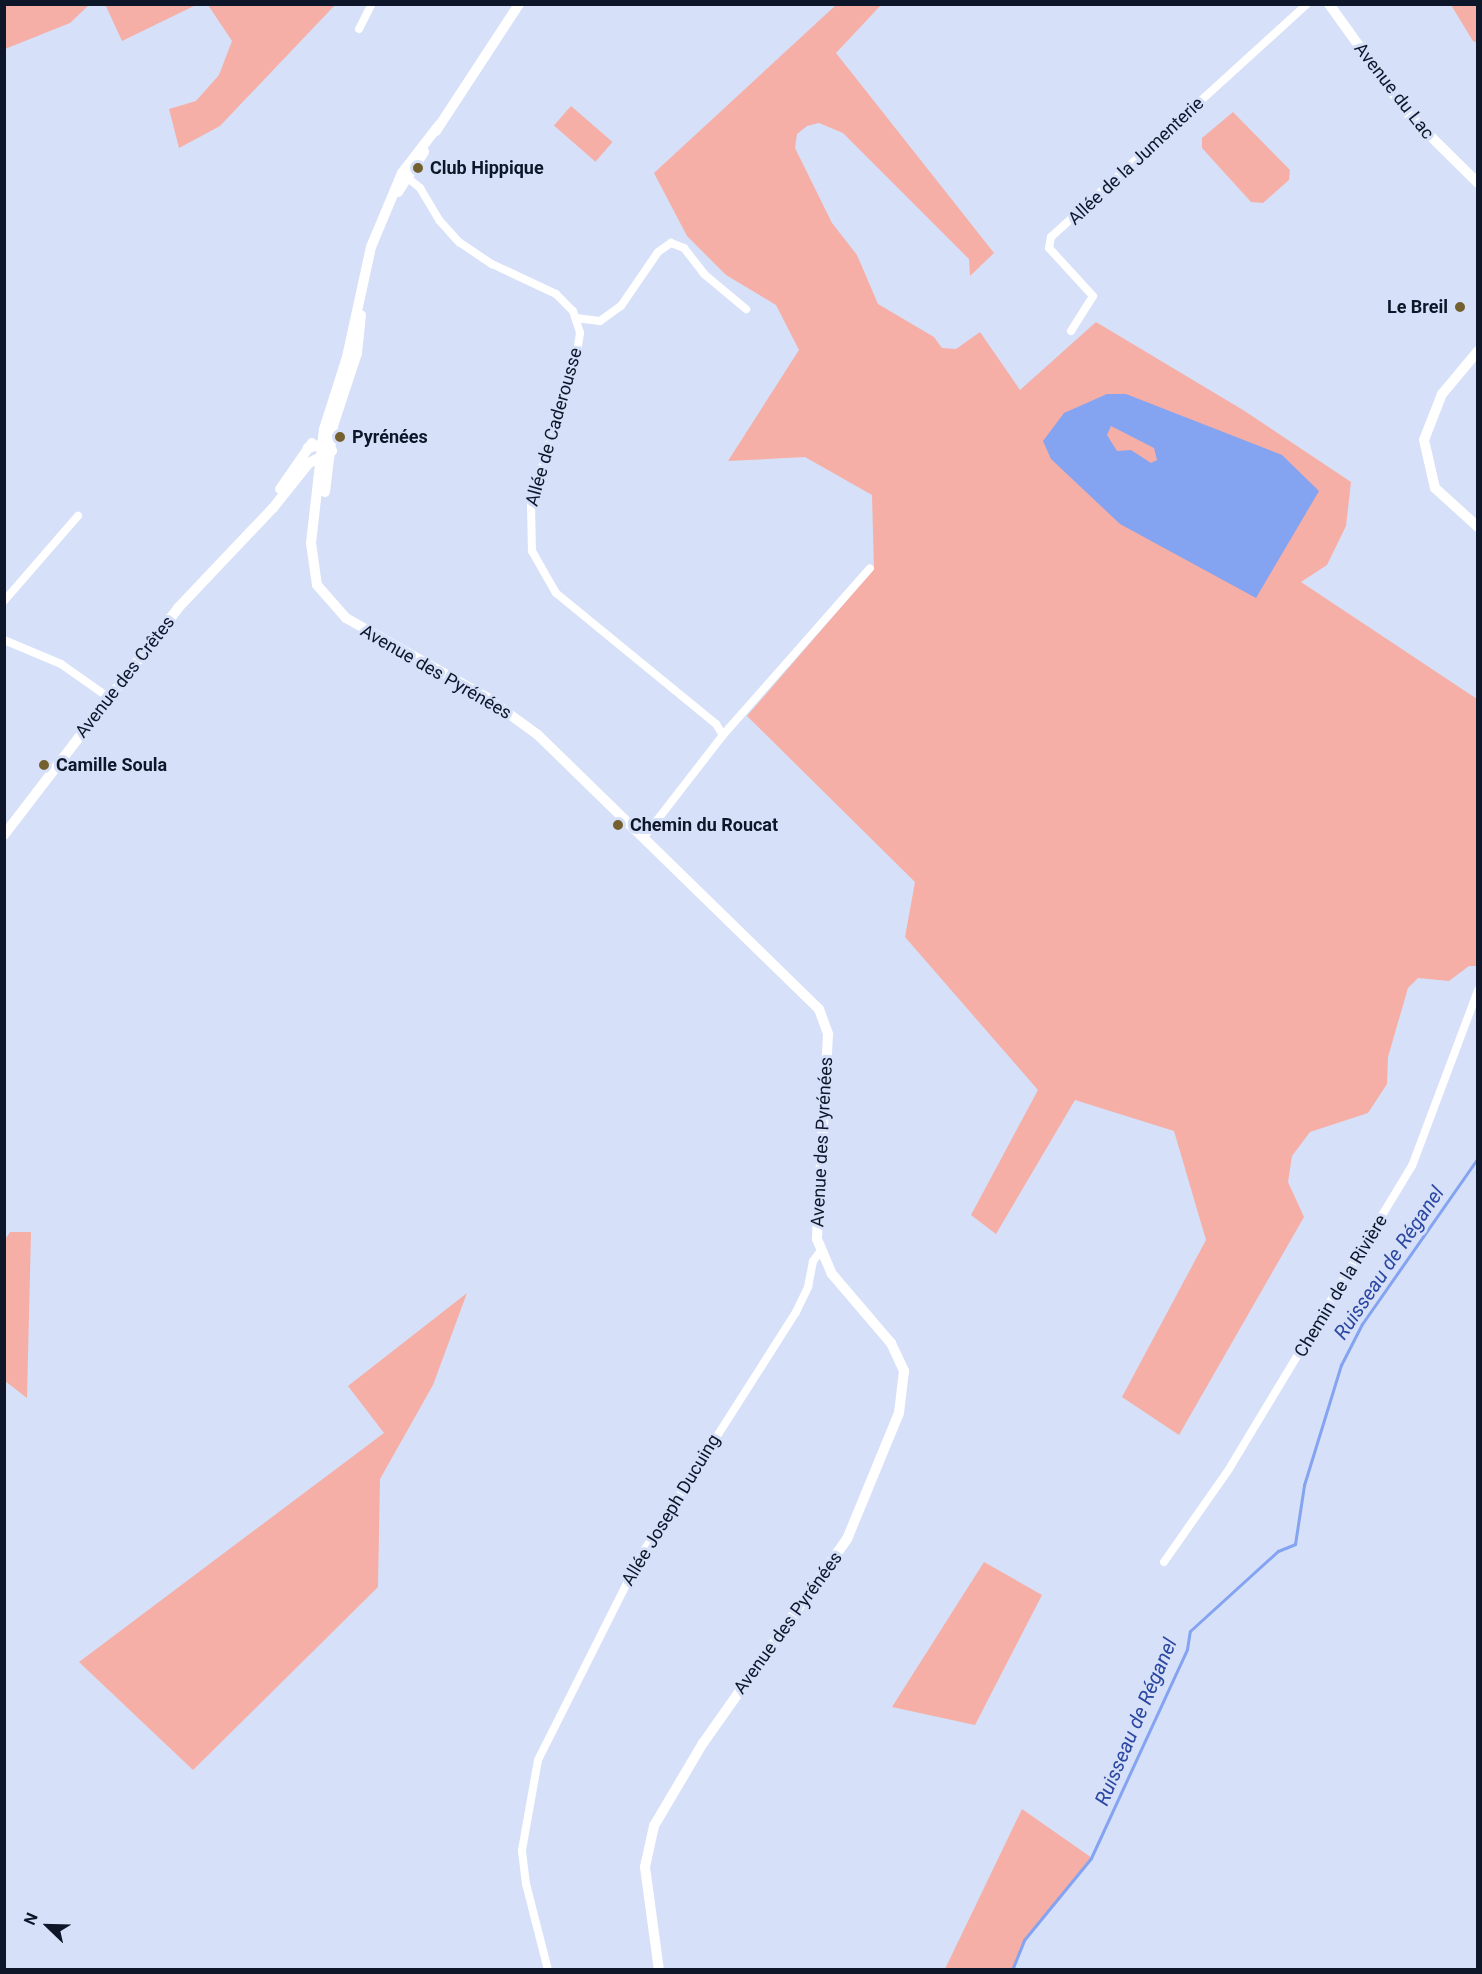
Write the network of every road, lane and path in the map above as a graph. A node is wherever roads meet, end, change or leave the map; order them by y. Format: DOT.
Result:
graph roads {
  1 [pos="372,4"];
  2 [pos="519,4"];
  3 [pos="1307,4"];
  4 [pos="1329,4"];
  5 [pos="359,29"];
  6 [pos="1464,172"];
  7 [pos="405,176"];
  8 [pos="1478,183"];
  9 [pos="1478,193"];
  10 [pos="360,301"];
  11 [pos="746,309"];
  12 [pos="576,318"];
  13 [pos="1071,332"];
  14 [pos="1478,351"];
  15 [pos="324,429"];
  16 [pos="308,448"];
  17 [pos="326,451"];
  18 [pos="300,474"];
  19 [pos="321,480"];
  20 [pos="78,516"];
  21 [pos="313,526"];
  22 [pos="255,527"];
  23 [pos="1478,527"];
  24 [pos="870,568"];
  25 [pos="4,601"];
  26 [pos="4,640"];
  27 [pos="108,697"];
  28 [pos="723,735"];
  29 [pos="4,835"];
  30 [pos="644,837"];
  31 [pos="1478,990"];
  32 [pos="820,1252"];
  33 [pos="1164,1562"];
  34 [pos="548,1970"];
  35 [pos="659,1970"];
  1 -- 5 [label="street"];
  2 -- 7 [label="street, Avenue des Pyrénées"];
  3 -- 13 [label="street, Allée de la Jumenterie"];
  4 -- 6 [label="street, Avenue du Lac"];
  6 -- 8 [label="street, Avenue du Lac"];
  6 -- 9 [label="street, Avenue du Lac"];
  7 -- 10 [label="street, Avenue des Pyrénées"];
  7 -- 12 [label="street"];
  10 -- 15 [label="street, Avenue des Pyrénées"];
  10 -- 17 [label="street, Avenue des Pyrénées"];
  11 -- 12 [label="street"];
  12 -- 28 [label="street, Allée de Caderousse"];
  14 -- 23 [label="street"];
  15 -- 16 [label="street, Avenue des Crêtes"];
  15 -- 17 [label="street, Avenue des Pyrénées"];
  16 -- 17 [label="street"];
  16 -- 22 [label="street, Avenue des Crêtes"];
  17 -- 18 [label="street, Avenue des Crêtes"];
  17 -- 19 [label="street, Avenue des Pyrénées"];
  17 -- 21 [label="street, Avenue des Pyrénées"];
  18 -- 19 [label="street"];
  18 -- 22 [label="street, Avenue des Crêtes"];
  19 -- 21 [label="street, Avenue des Pyrénées"];
  20 -- 25 [label="street"];
  21 -- 30 [label="street, Avenue des Pyrénées"];
  22 -- 27 [label="street, Avenue des Crêtes"];
  24 -- 28 [label="street"];
  26 -- 27 [label="street"];
  27 -- 29 [label="street, Avenue des Crêtes"];
  28 -- 30 [label="street"];
  30 -- 32 [label="street, Avenue des Pyrénées"];
  31 -- 33 [label="street, Chemin de la Rivière"];
  32 -- 34 [label="street, Allée Joseph Ducuing"];
  32 -- 35 [label="street, Avenue des Pyrénées"];
}
